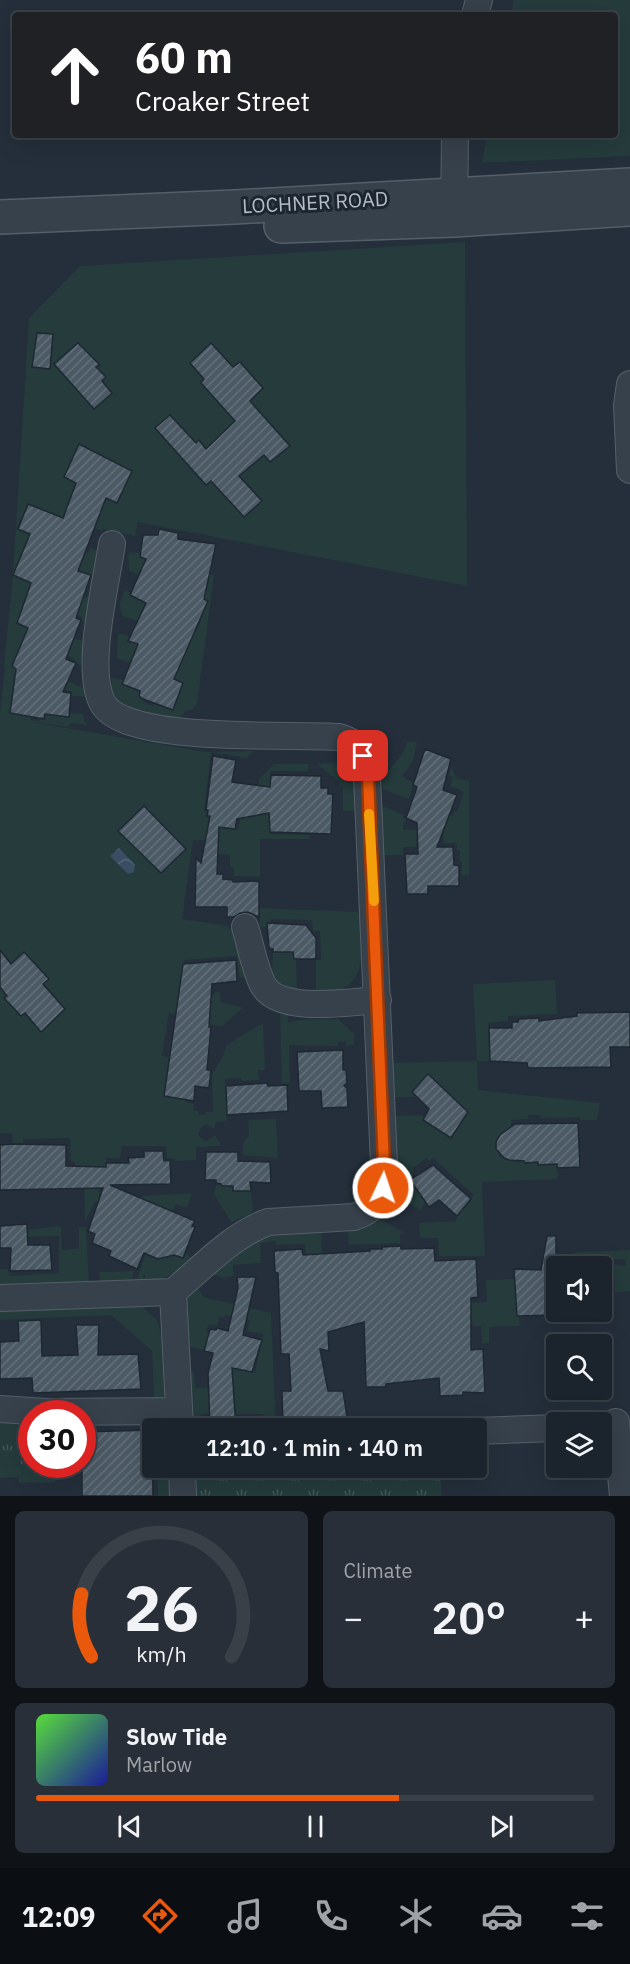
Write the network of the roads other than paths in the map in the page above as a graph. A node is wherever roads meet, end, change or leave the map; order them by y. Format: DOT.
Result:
graph roads {
  1 [pos="455,138"];
  2 [pos="630,184"];
  3 [pos="453,207"];
  4 [pos="630,208"];
  5 [pos="0,218"];
  6 [pos="0,237"];
  7 [pos="630,384"];
  8 [pos="630,470"];
  9 [pos="112,544"];
  10 [pos="245,927"];
  11 [pos="378,1000"];
  12 [pos="173,1292"];
  13 [pos="0,1298"];
  14 [pos="0,1409"];
  15 [pos="160,1418"];
  16 [pos="179,1418"];
  17 [pos="616,1420"];
  18 [pos="546,1428"];
  19 [pos="487,1431"];
  20 [pos="182,1478"];
  21 [pos="183,1496"];
  22 [pos="623,1496"];
  1 -- 3 [label="street"];
  2 -- 3 [label="street, LOCHNER ROAD"];
  3 -- 4 [label="street, LOCHNER ROAD"];
  3 -- 5 [label="street, LOCHNER ROAD"];
  3 -- 6 [label="street, LOCHNER ROAD"];
  7 -- 8 [label="street"];
  9 -- 11 [label="street"];
  10 -- 11 [label="street"];
  11 -- 12 [label="street"];
  12 -- 13 [label="street"];
  12 -- 16 [label="street"];
  14 -- 15 [label="street"];
  17 -- 22 [label="street"];
  18 -- 19 [label="street"];
  20 -- 21 [label="street"];
}
